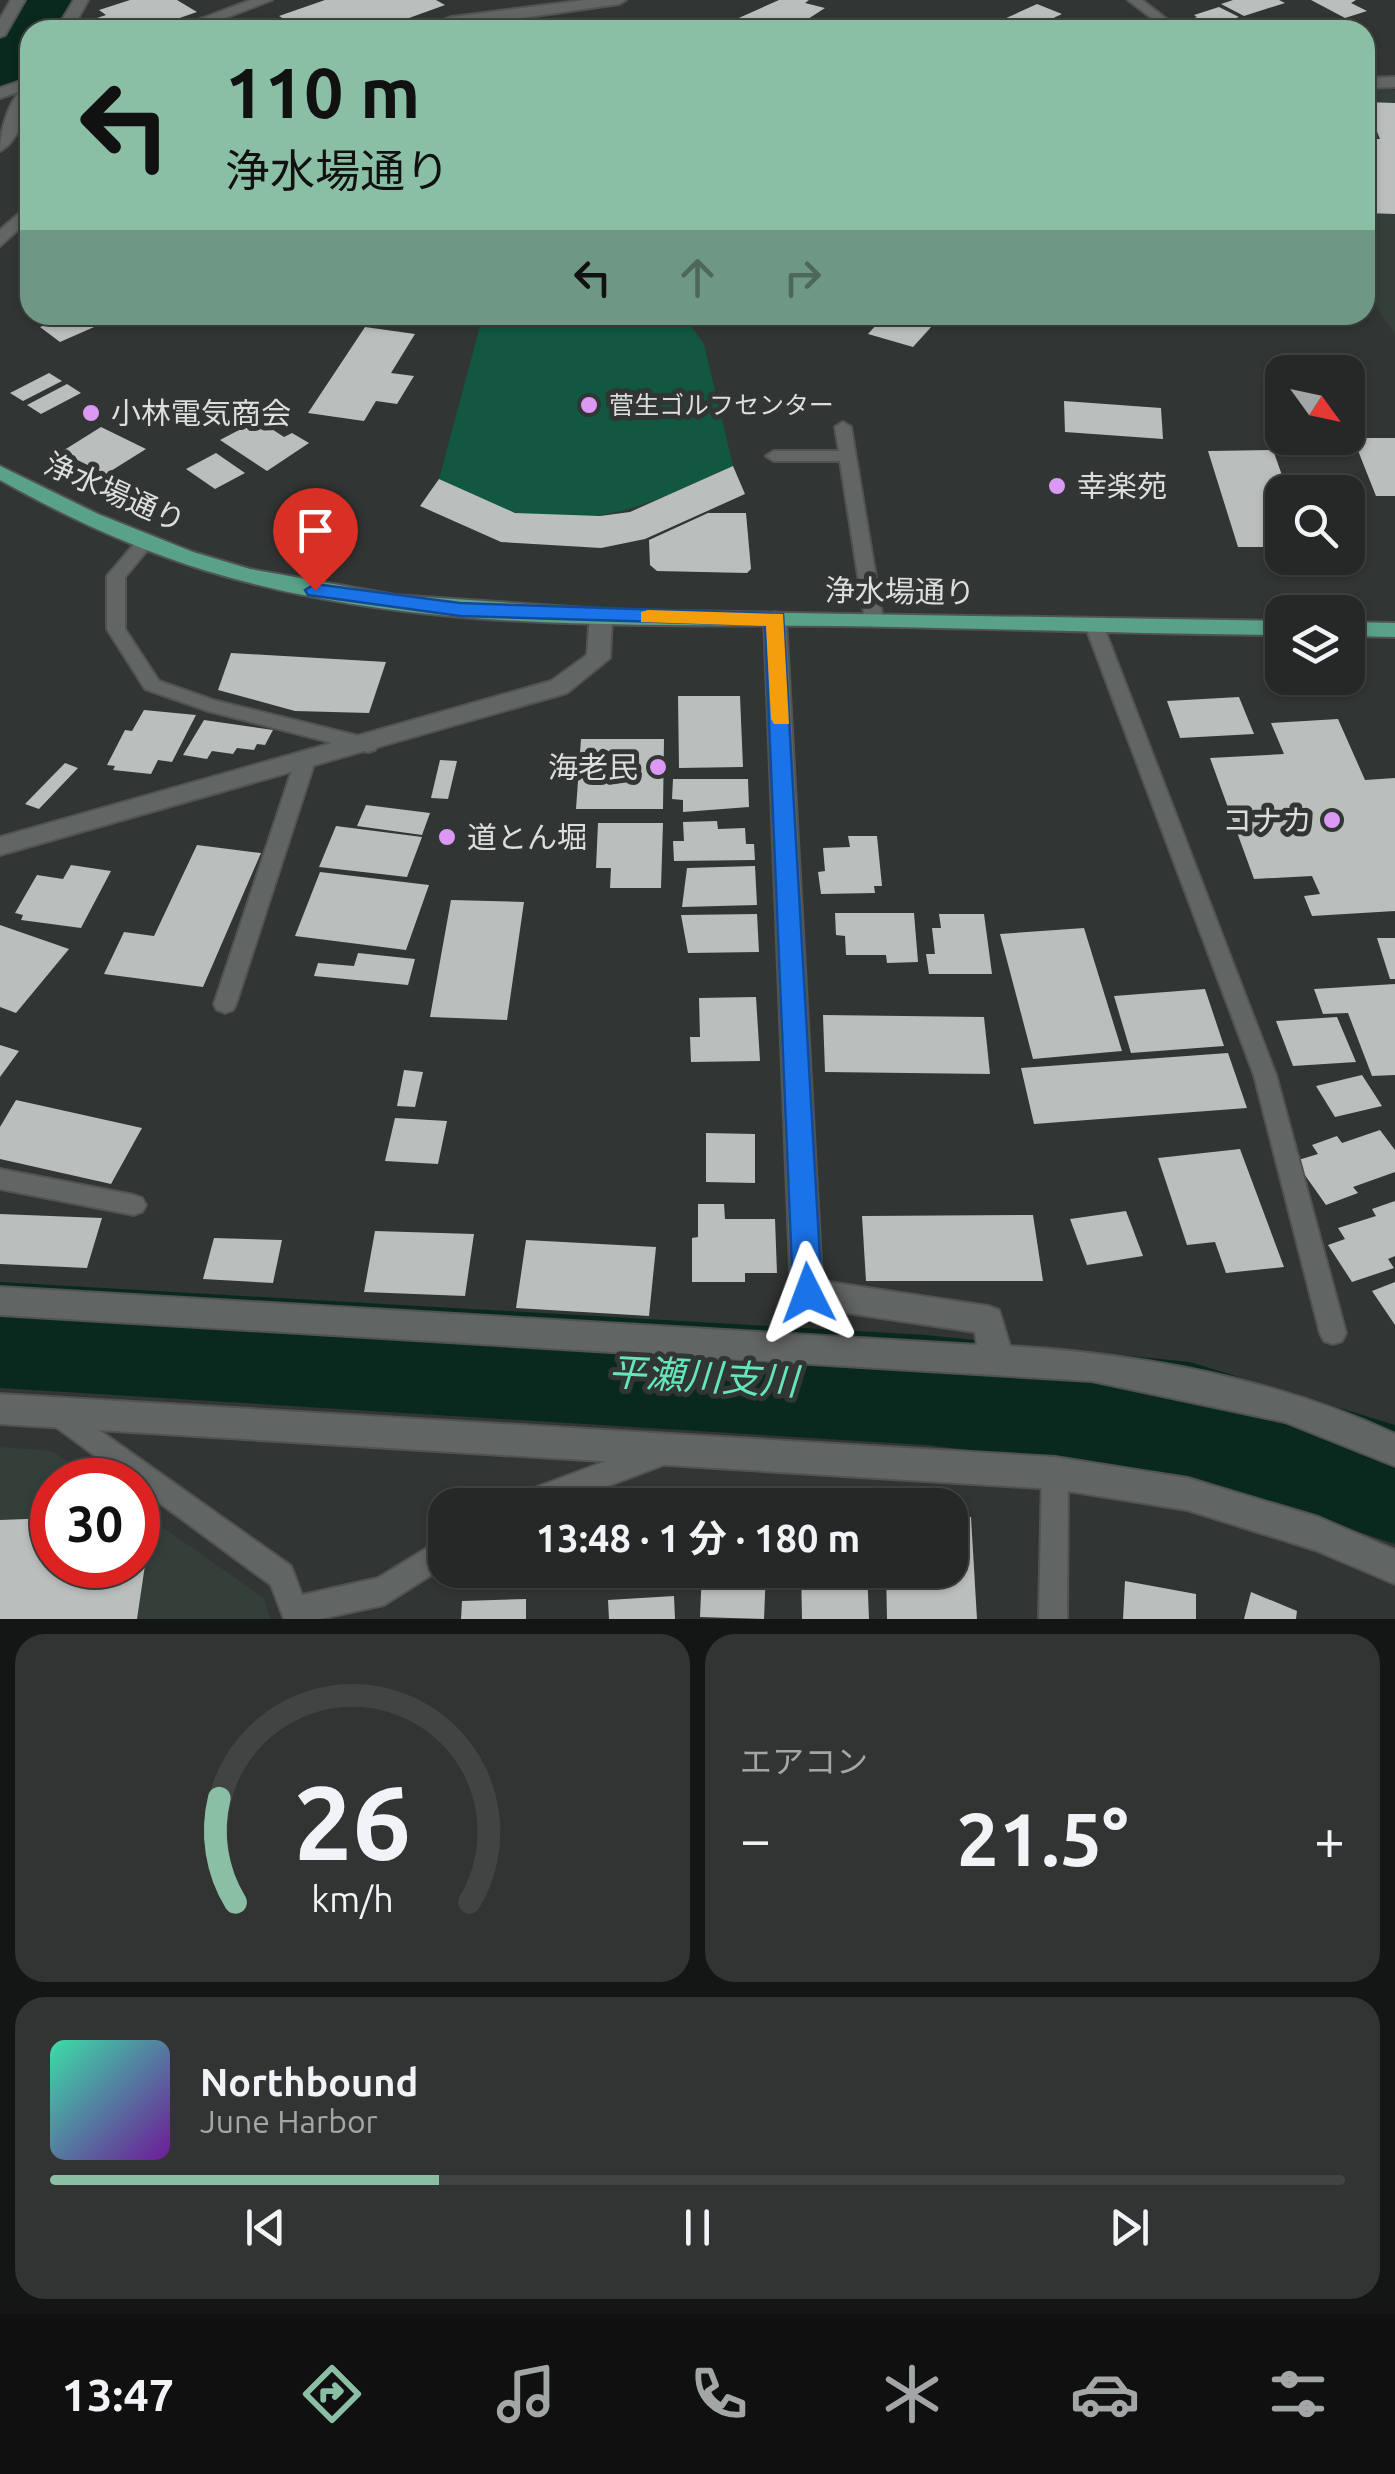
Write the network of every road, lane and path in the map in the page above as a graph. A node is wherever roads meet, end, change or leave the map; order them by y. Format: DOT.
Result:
graph roads {
  1 [pos="18,0"];
  2 [pos="265,0"];
  3 [pos="619,0"];
  4 [pos="1134,0"];
  5 [pos="208,20"];
  6 [pos="467,20"];
  7 [pos="1162,20"];
  8 [pos="0,32"];
  9 [pos="20,106"];
  10 [pos="0,146"];
  11 [pos="20,220"];
  12 [pos="0,241"];
  13 [pos="843,427"];
  14 [pos="774,456"];
  15 [pos="848,456"];
  16 [pos="0,472"];
  17 [pos="146,541"];
  18 [pos="601,616"];
  19 [pos="776,619"];
  20 [pos="874,620"];
  21 [pos="1094,624"];
  22 [pos="1265,628"];
  23 [pos="1365,629"];
  24 [pos="1395,630"];
  25 [pos="368,745"];
  26 [pos="305,760"];
  27 [pos="0,846"];
  28 [pos="224,1004"];
  29 [pos="0,1178"];
  30 [pos="134,1204"];
  31 [pos="0,1301"];
  32 [pos="1333,1333"];
  33 [pos="996,1357"];
  34 [pos="0,1409"];
  35 [pos="56,1412"];
  36 [pos="1395,1450"];
  37 [pos="667,1451"];
  38 [pos="1056,1472"];
  39 [pos="568,1488"];
  40 [pos="428,1561"];
  41 [pos="1395,1567"];
  42 [pos="298,1614"];
  43 [pos="1053,1619"];
  1 -- 8 [label="street"];
  2 -- 5 [label="street"];
  3 -- 6 [label="street"];
  4 -- 7 [label="lane"];
  9 -- 10 [label="street"];
  11 -- 12 [label="street"];
  13 -- 15 [label="lane"];
  14 -- 15 [label="lane"];
  15 -- 20 [label="lane"];
  16 -- 17 [label="main road, 浄水場通り"];
  17 -- 18 [label="main road, 浄水場通り"];
  17 -- 25 [label="lane"];
  18 -- 19 [label="main road, 浄水場通り"];
  18 -- 25 [label="street"];
  19 -- 20 [label="main road, 浄水場通り"];
  19 -- 33 [label="street"];
  20 -- 21 [label="main road, 浄水場通り"];
  21 -- 22 [label="main road, 浄水場通り"];
  21 -- 32 [label="lane"];
  23 -- 24 [label="main road"];
  25 -- 26 [label="street"];
  26 -- 27 [label="street"];
  26 -- 28 [label="lane"];
  29 -- 30 [label="lane"];
  31 -- 33 [label="street"];
  33 -- 36 [label="street"];
  34 -- 35 [label="street"];
  35 -- 37 [label="street"];
  35 -- 42 [label="lane"];
  37 -- 38 [label="street"];
  37 -- 39 [label="lane"];
  38 -- 41 [label="street"];
  38 -- 43 [label="lane"];
  40 -- 42 [label="lane"];
}
